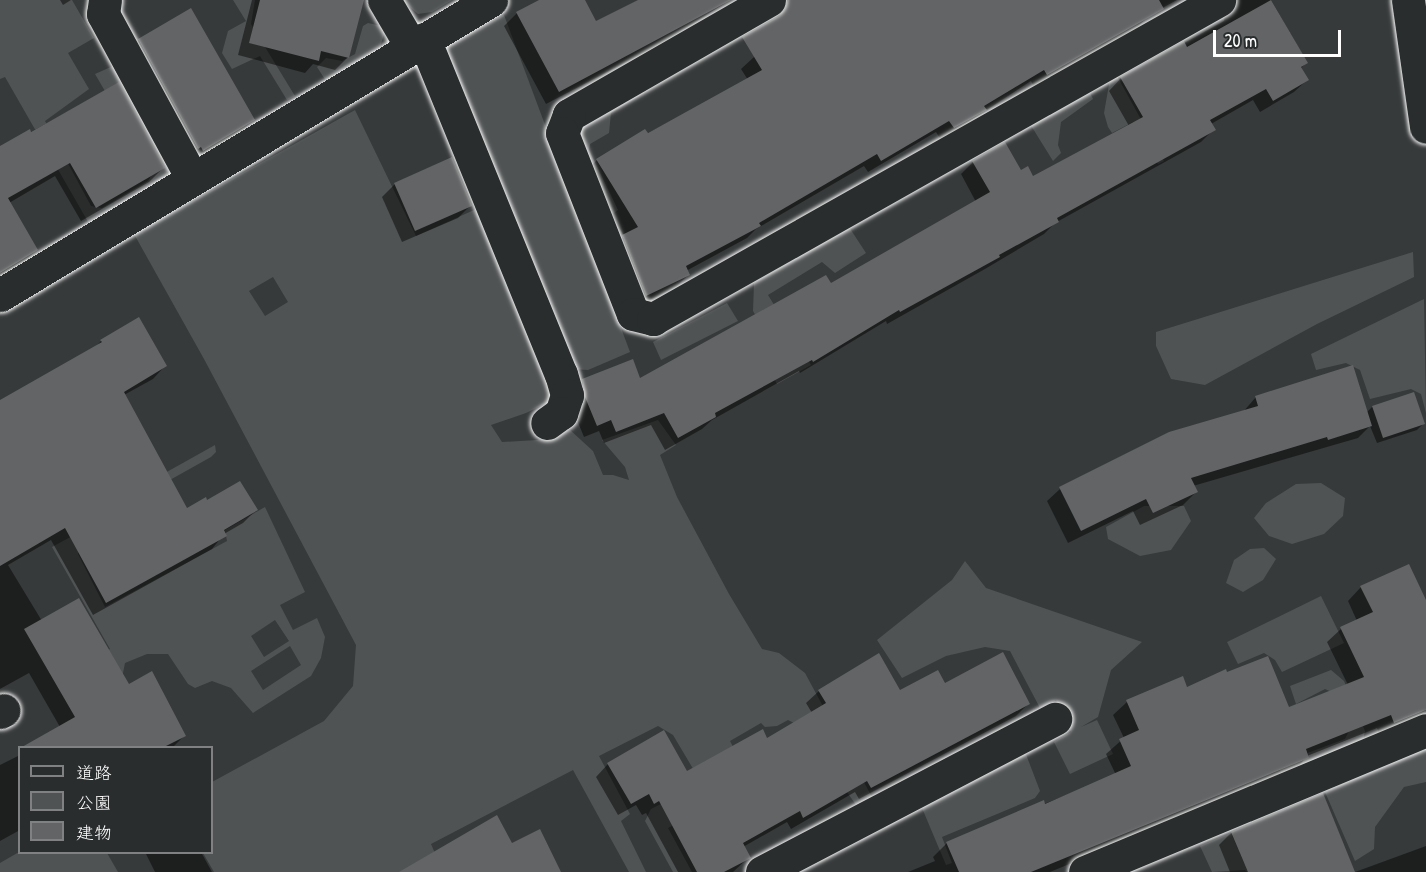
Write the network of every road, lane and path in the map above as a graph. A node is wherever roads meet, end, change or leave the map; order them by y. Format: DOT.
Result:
graph roads {
  1 [pos="105,0"];
  2 [pos="384,0"];
  3 [pos="491,0"];
  4 [pos="769,0"];
  5 [pos="1219,0"];
  6 [pos="1408,0"];
  7 [pos="417,42"];
  8 [pos="1426,127"];
  9 [pos="192,178"];
  10 [pos="0,295"];
  11 [pos="547,423"];
  12 [pos="1054,719"];
  13 [pos="1426,730"];
  14 [pos="762,872"];
  15 [pos="1085,872"];
  1 -- 9 [label="street"];
  2 -- 7 [label="street"];
  3 -- 7 [label="street"];
  4 -- 5 [label="street"];
  6 -- 8 [label="street"];
  7 -- 9 [label="street"];
  7 -- 11 [label="street"];
  9 -- 10 [label="street"];
  12 -- 14 [label="street"];
  13 -- 15 [label="street"];
}
